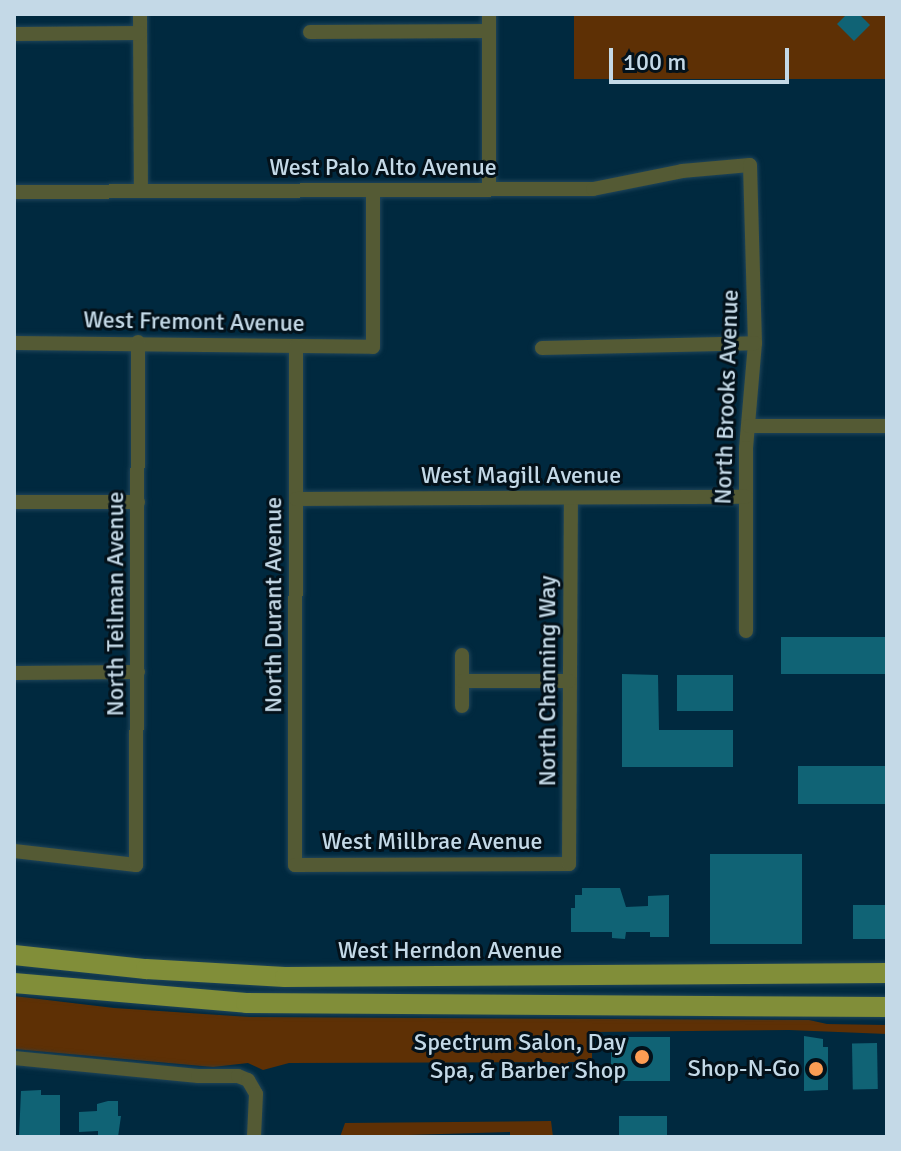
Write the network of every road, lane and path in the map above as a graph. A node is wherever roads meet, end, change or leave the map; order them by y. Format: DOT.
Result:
graph roads {
  1 [pos="140,14"];
  2 [pos="489,14"];
  3 [pos="489,31"];
  4 [pos="310,32"];
  5 [pos="140,33"];
  6 [pos="14,34"];
  7 [pos="750,165"];
  8 [pos="489,189"];
  9 [pos="373,190"];
  10 [pos="141,191"];
  11 [pos="14,192"];
  12 [pos="138,342"];
  13 [pos="14,343"];
  14 [pos="755,343"];
  15 [pos="296,346"];
  16 [pos="542,348"];
  17 [pos="749,426"];
  18 [pos="887,426"];
  19 [pos="746,497"];
  20 [pos="571,498"];
  21 [pos="296,499"];
  22 [pos="14,502"];
  23 [pos="138,502"];
  24 [pos="746,631"];
  25 [pos="462,655"];
  26 [pos="138,672"];
  27 [pos="14,673"];
  28 [pos="462,681"];
  29 [pos="569,681"];
  30 [pos="462,706"];
  31 [pos="14,851"];
  32 [pos="569,864"];
  33 [pos="295,865"];
  34 [pos="14,955"];
  35 [pos="887,973"];
  36 [pos="14,983"];
  37 [pos="887,1007"];
  38 [pos="14,1058"];
  39 [pos="254,1137"];
  1 -- 5 [label="street"];
  2 -- 3 [label="street"];
  3 -- 4 [label="street"];
  3 -- 8 [label="street"];
  5 -- 6 [label="street"];
  5 -- 10 [label="street"];
  7 -- 8 [label="street, West Palo Alto Avenue"];
  7 -- 14 [label="street, North Brooks Avenue"];
  8 -- 9 [label="street, West Palo Alto Avenue"];
  9 -- 10 [label="street, West Palo Alto Avenue"];
  9 -- 15 [label="street, West Fremont Avenue"];
  10 -- 11 [label="street, West Palo Alto Avenue"];
  12 -- 13 [label="street, West Fremont Avenue"];
  12 -- 15 [label="street, West Fremont Avenue"];
  12 -- 23 [label="street, North Teilman Avenue"];
  14 -- 16 [label="street"];
  14 -- 17 [label="street, North Brooks Avenue"];
  15 -- 21 [label="street, North Durant Avenue"];
  17 -- 18 [label="street"];
  17 -- 19 [label="street, North Brooks Avenue"];
  19 -- 20 [label="street, West Magill Avenue"];
  19 -- 24 [label="street, North Brooks Avenue"];
  20 -- 21 [label="street, West Magill Avenue"];
  20 -- 29 [label="street, North Channing Way"];
  21 -- 33 [label="street, North Durant Avenue"];
  22 -- 23 [label="street"];
  23 -- 26 [label="street, North Teilman Avenue"];
  25 -- 28 [label="street"];
  26 -- 27 [label="street"];
  26 -- 31 [label="street, North Teilman Avenue"];
  28 -- 29 [label="street"];
  28 -- 30 [label="street"];
  29 -- 32 [label="street, North Channing Way"];
  32 -- 33 [label="street, West Millbrae Avenue"];
  34 -- 35 [label="main road, West Herndon Avenue"];
  36 -- 37 [label="main road"];
  38 -- 39 [label="street"];
}
